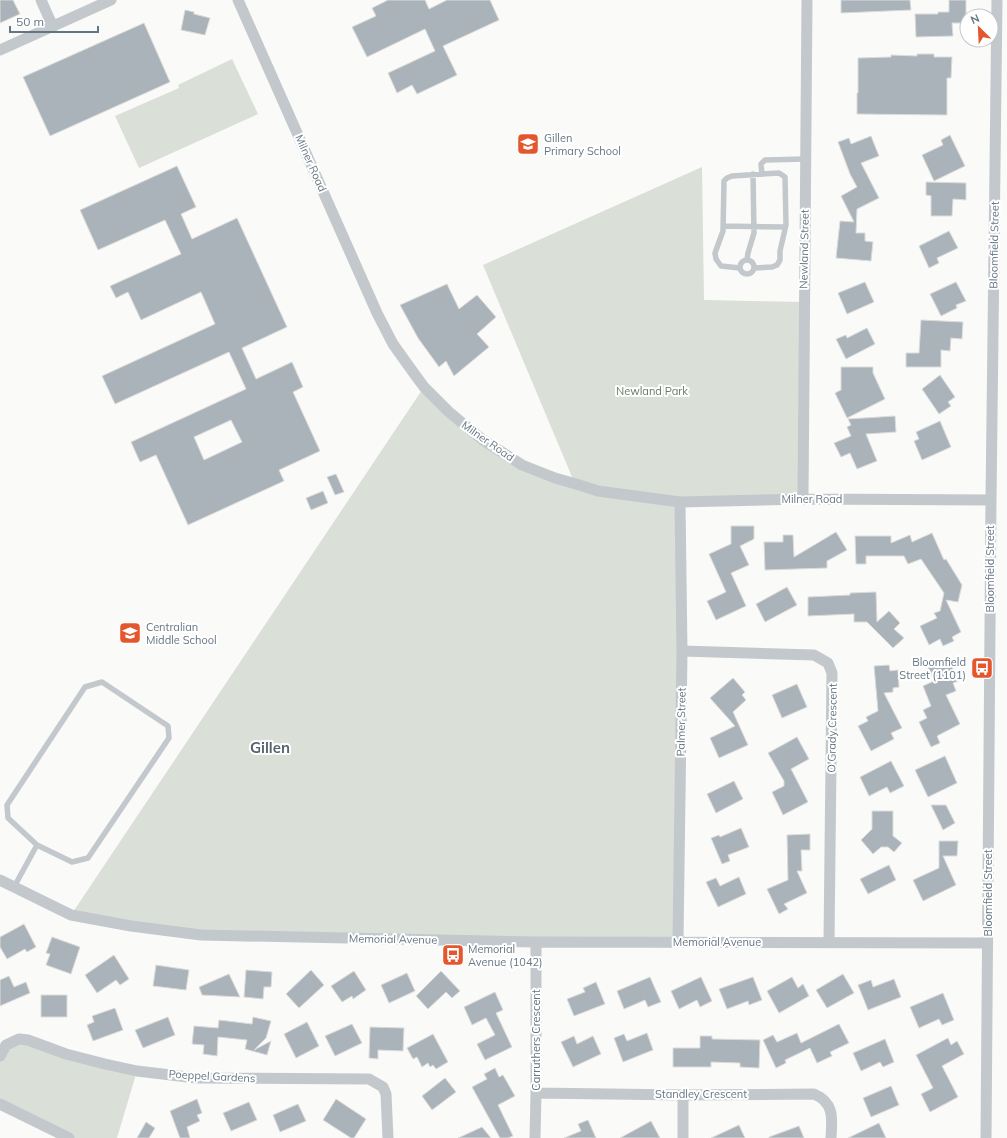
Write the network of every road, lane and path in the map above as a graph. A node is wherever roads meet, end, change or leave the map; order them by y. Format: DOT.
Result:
graph roads {
  1 [pos="41,0"];
  2 [pos="111,0"];
  3 [pos="238,0"];
  4 [pos="807,0"];
  5 [pos="997,0"];
  6 [pos="53,27"];
  7 [pos="0,50"];
  8 [pos="805,159"];
  9 [pos="753,174"];
  10 [pos="762,174"];
  11 [pos="723,226"];
  12 [pos="754,227"];
  13 [pos="785,227"];
  14 [pos="747,260"];
  15 [pos="740,268"];
  16 [pos="754,268"];
  17 [pos="803,499"];
  18 [pos="990,500"];
  19 [pos="680,502"];
  20 [pos="682,651"];
  21 [pos="37,845"];
  22 [pos="0,880"];
  23 [pos="14,888"];
  24 [pos="678,941"];
  25 [pos="536,942"];
  26 [pos="830,942"];
  27 [pos="987,943"];
  28 [pos="0,1056"];
  29 [pos="536,1093"];
  30 [pos="683,1095"];
  31 [pos="0,1104"];
  32 [pos="69,1138"];
  33 [pos="388,1138"];
  34 [pos="535,1138"];
  35 [pos="683,1138"];
  36 [pos="831,1138"];
  37 [pos="986,1138"];
  1 -- 6 [label="street"];
  2 -- 6 [label="street"];
  3 -- 19 [label="street, Milner Road"];
  4 -- 8 [label="street, Newland Street"];
  5 -- 18 [label="street, Bloomfield Street"];
  6 -- 7 [label="street"];
  8 -- 10 [label="lane"];
  8 -- 17 [label="street, Newland Street"];
  9 -- 10 [label="lane"];
  9 -- 11 [label="lane"];
  9 -- 12 [label="lane"];
  10 -- 13 [label="lane"];
  11 -- 12 [label="lane"];
  11 -- 15 [label="lane"];
  12 -- 13 [label="lane"];
  12 -- 14 [label="lane"];
  13 -- 16 [label="lane"];
  14 -- 15 [label="lane"];
  14 -- 16 [label="lane"];
  15 -- 16 [label="lane"];
  17 -- 18 [label="street, Milner Road"];
  17 -- 19 [label="street, Milner Road"];
  18 -- 27 [label="street, Bloomfield Street"];
  19 -- 20 [label="street, Palmer Street"];
  20 -- 24 [label="street, Palmer Street"];
  20 -- 26 [label="street, O'Grady Crescent"];
  21 -- 21 [label="lane"];
  21 -- 23 [label="lane"];
  22 -- 23 [label="street, Memorial Avenue"];
  23 -- 25 [label="street, Memorial Avenue"];
  24 -- 25 [label="street, Memorial Avenue"];
  24 -- 26 [label="street, Memorial Avenue"];
  25 -- 29 [label="street, Carruthers Crescent"];
  26 -- 27 [label="street, Memorial Avenue"];
  27 -- 37 [label="street, Bloomfield Street"];
  28 -- 33 [label="street, Poeppel Gardens"];
  29 -- 30 [label="street, Standley Crescent"];
  29 -- 34 [label="street, Carruthers Crescent"];
  30 -- 35 [label="street"];
  30 -- 36 [label="street, Standley Crescent"];
  31 -- 32 [label="street"];
}
